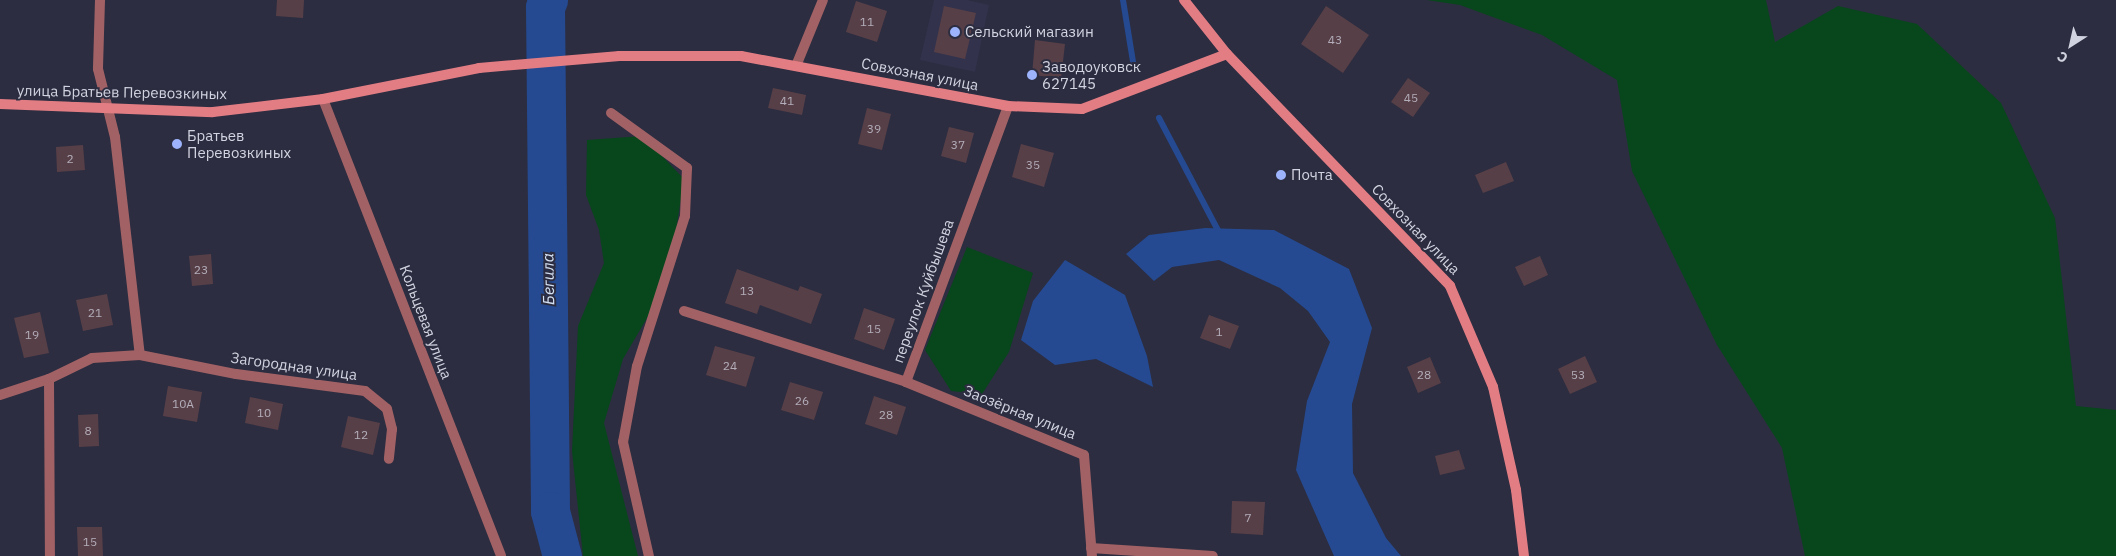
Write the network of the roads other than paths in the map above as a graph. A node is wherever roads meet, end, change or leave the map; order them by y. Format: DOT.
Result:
graph roads {
  1 [pos="100,0"];
  2 [pos="823,0"];
  3 [pos="1184,0"];
  4 [pos="1227,54"];
  5 [pos="796,66"];
  6 [pos="479,68"];
  7 [pos="323,99"];
  8 [pos="0,104"];
  9 [pos="108,106"];
  10 [pos="1008,106"];
  11 [pos="611,113"];
  12 [pos="684,311"];
  13 [pos="140,355"];
  14 [pos="49,379"];
  15 [pos="906,382"];
  16 [pos="0,395"];
  17 [pos="389,459"];
  18 [pos="1091,552"];
  19 [pos="50,556"];
  20 [pos="501,556"];
  21 [pos="650,556"];
  22 [pos="1213,556"];
  23 [pos="1524,556"];
  1 -- 9 [label="street"];
  2 -- 5 [label="street"];
  3 -- 4 [label="street, Совхозная улица"];
  4 -- 10 [label="street, Совхозная улица"];
  4 -- 23 [label="street, Совхозная улица"];
  5 -- 6 [label="street, Совхозная улица"];
  5 -- 10 [label="street, Совхозная улица"];
  6 -- 7 [label="street, улица Братьев Перевозкиных"];
  7 -- 9 [label="street, улица Братьев Перевозкиных"];
  7 -- 20 [label="street, Кольцевая улица"];
  8 -- 9 [label="street, улица Братьев Перевозкиных"];
  9 -- 13 [label="street"];
  10 -- 15 [label="street, переулок Куйбышева"];
  11 -- 21 [label="street"];
  12 -- 15 [label="street, переулок Куйбышева"];
  13 -- 14 [label="street, Загородная улица"];
  13 -- 17 [label="street, Загородная улица"];
  14 -- 16 [label="street, Загородная улица"];
  14 -- 19 [label="street"];
  15 -- 18 [label="street, Заозёрная улица"];
  18 -- 22 [label="street"];
}
